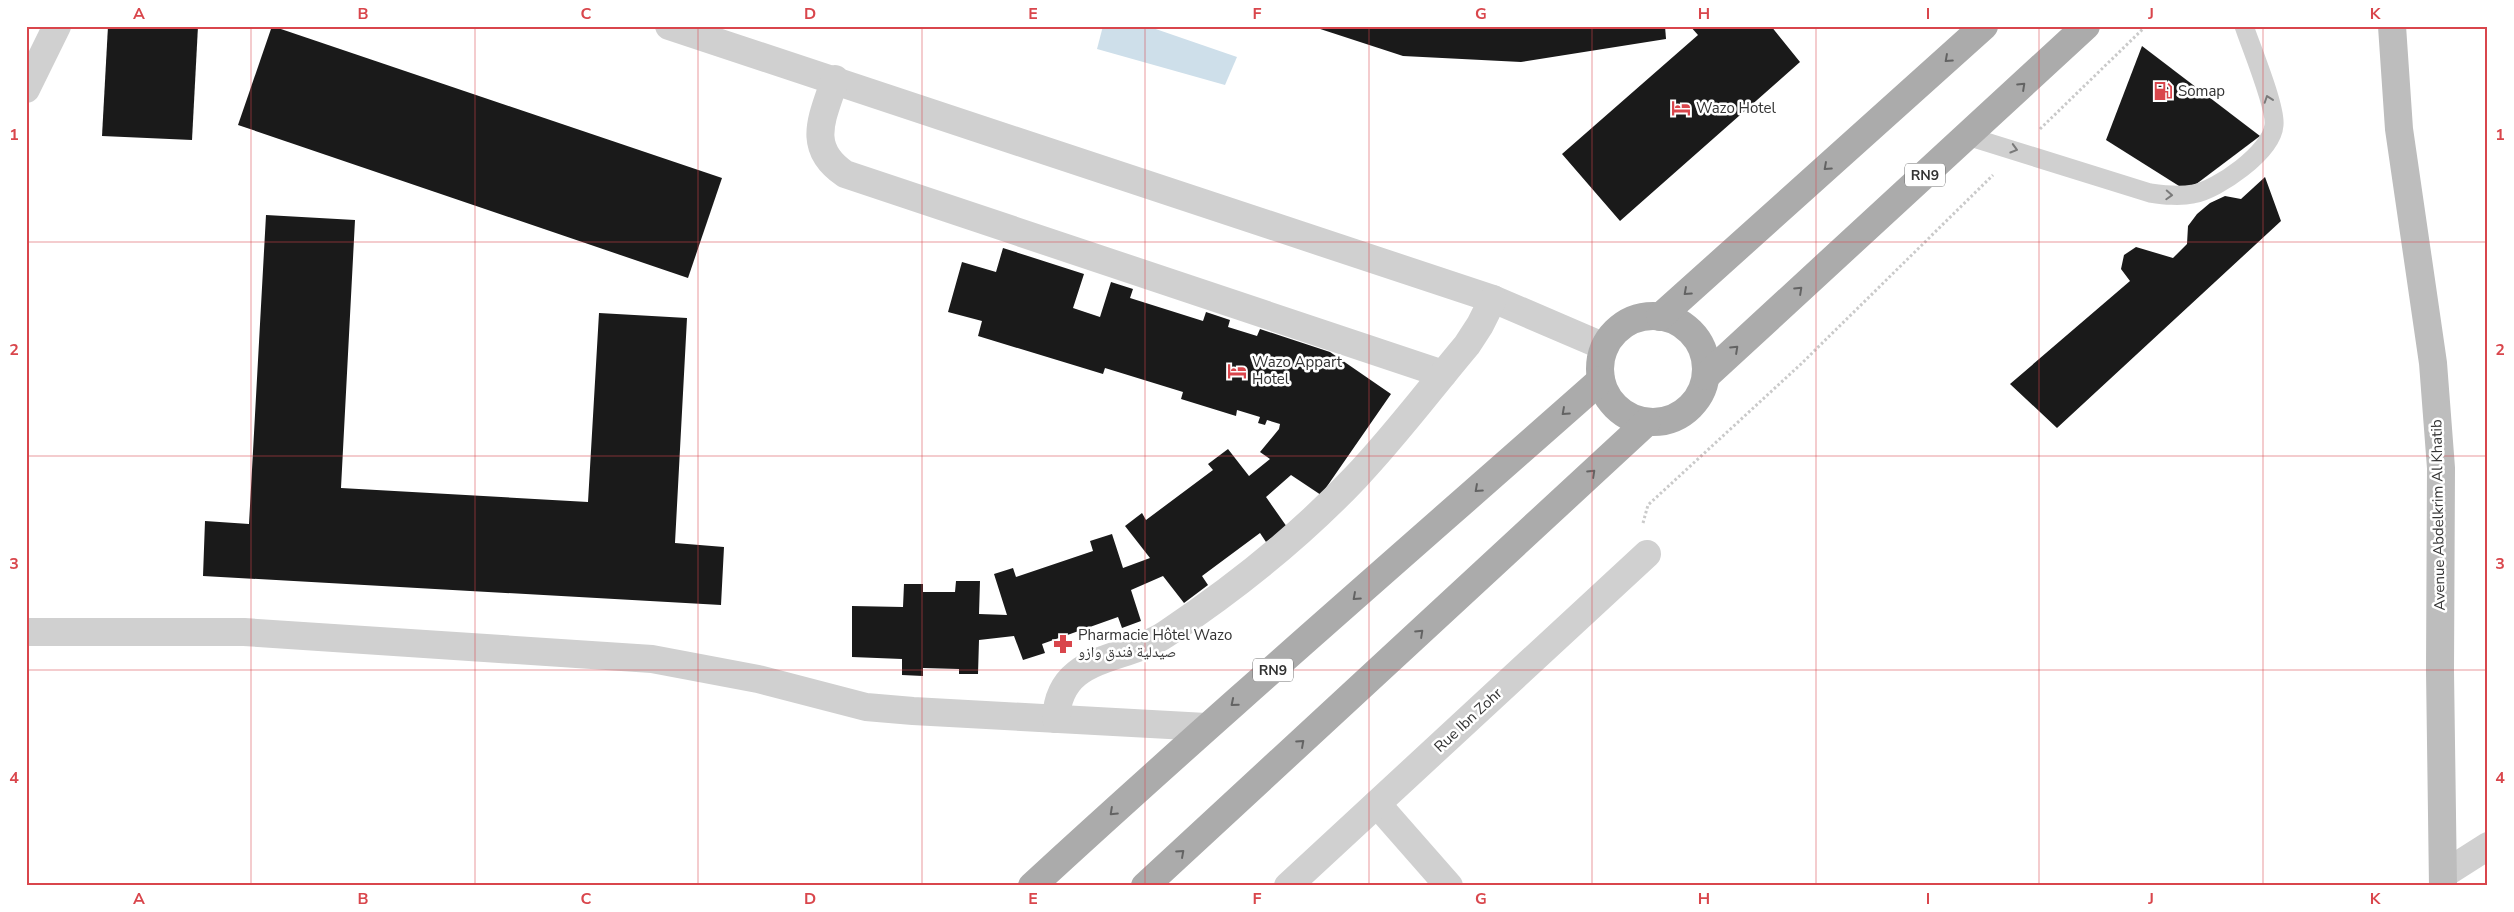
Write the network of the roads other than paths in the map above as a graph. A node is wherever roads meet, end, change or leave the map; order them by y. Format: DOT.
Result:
graph roads {
  1 [pos="57,26"];
  2 [pos="669,26"];
  3 [pos="1984,26"];
  4 [pos="2086,26"];
  5 [pos="2244,26"];
  6 [pos="2392,26"];
  7 [pos="835,79"];
  8 [pos="26,90"];
  9 [pos="1967,136"];
  10 [pos="1493,298"];
  11 [pos="1660,317"];
  12 [pos="1605,347"];
  13 [pos="1443,374"];
  14 [pos="1706,376"];
  15 [pos="1601,380"];
  16 [pos="1647,422"];
  17 [pos="1647,554"];
  18 [pos="26,632"];
  19 [pos="1056,719"];
  20 [pos="1206,727"];
  21 [pos="1377,804"];
  22 [pos="2488,846"];
  23 [pos="2444,880"];
  24 [pos="1032,886"];
  25 [pos="1145,886"];
  26 [pos="1288,886"];
  27 [pos="1449,886"];
  1 -- 8 [label="street"];
  2 -- 7 [label="street"];
  3 -- 11 [label="main road, one-way"];
  9 -- 4 [label="main road, RN9, one-way"];
  9 -- 5 [label="lane, one-way"];
  6 -- 23 [label="street, Avenue Abdelkrim Al Khatib"];
  7 -- 10 [label="street"];
  7 -- 13 [label="street"];
  14 -- 9 [label="main road, RN9, one-way"];
  10 -- 12 [label="street"];
  10 -- 13 [label="street"];
  11 -- 12 [label="main road"];
  11 -- 14 [label="main road"];
  12 -- 15 [label="main road"];
  13 -- 19 [label="street"];
  14 -- 16 [label="main road, RN9"];
  15 -- 16 [label="main road, RN9"];
  15 -- 20 [label="main road, RN9, one-way"];
  25 -- 16 [label="main road, one-way"];
  17 -- 21 [label="street, Rue Ibn Zohr"];
  18 -- 19 [label="street"];
  19 -- 20 [label="street"];
  20 -- 24 [label="main road, RN9, one-way"];
  21 -- 26 [label="street, Rue Ibn Zohr"];
  21 -- 27 [label="street"];
  22 -- 23 [label="street"];
}
